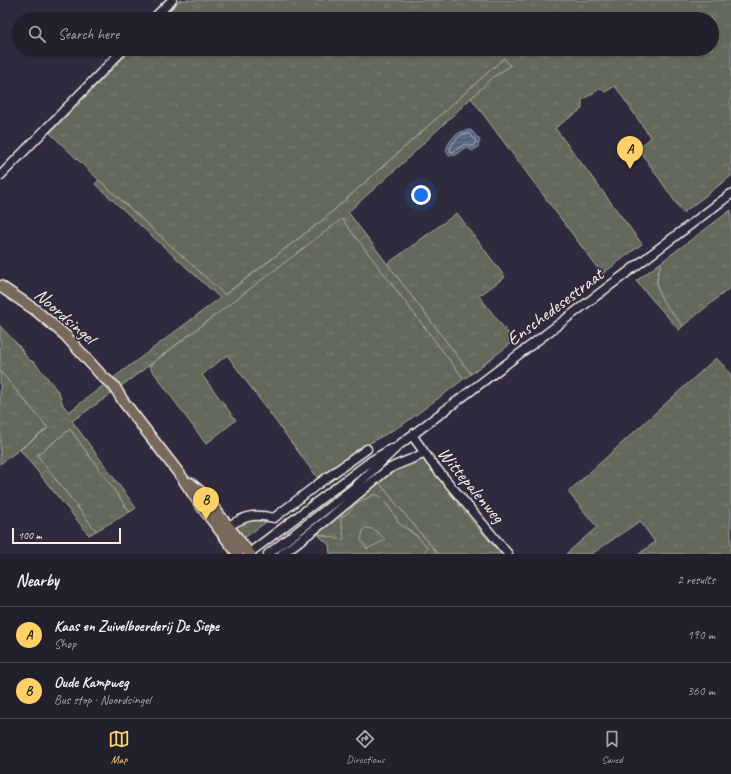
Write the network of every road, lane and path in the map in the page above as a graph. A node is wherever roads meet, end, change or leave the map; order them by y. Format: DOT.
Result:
graph roads {
  1 [pos="172,0"];
  2 [pos="160,12"];
  3 [pos="117,56"];
  4 [pos="0,176"];
  5 [pos="731,194"];
  6 [pos="0,286"];
  7 [pos="412,435"];
  8 [pos="399,445"];
  9 [pos="367,449"];
  10 [pos="424,453"];
  11 [pos="224,529"];
  12 [pos="238,554"];
  13 [pos="249,554"];
  14 [pos="268,554"];
  15 [pos="282,554"];
  16 [pos="508,554"];
  1 -- 2 [label="street"];
  3 -- 4 [label="street"];
  5 -- 7 [label="street, Enschedesestraat"];
  6 -- 11 [label="main road, Noordsingel"];
  7 -- 8 [label="street, Enschedesestraat"];
  7 -- 10 [label="street, Wittepalenweg"];
  8 -- 13 [label="street, Enschedesestraat"];
  8 -- 14 [label="street, Enschedesestraat"];
  9 -- 11 [label="street"];
  10 -- 15 [label="street"];
  10 -- 16 [label="street, Wittepalenweg"];
  11 -- 12 [label="main road, Noordsingel"];
  11 -- 13 [label="main road, Noordsingel"];
}
